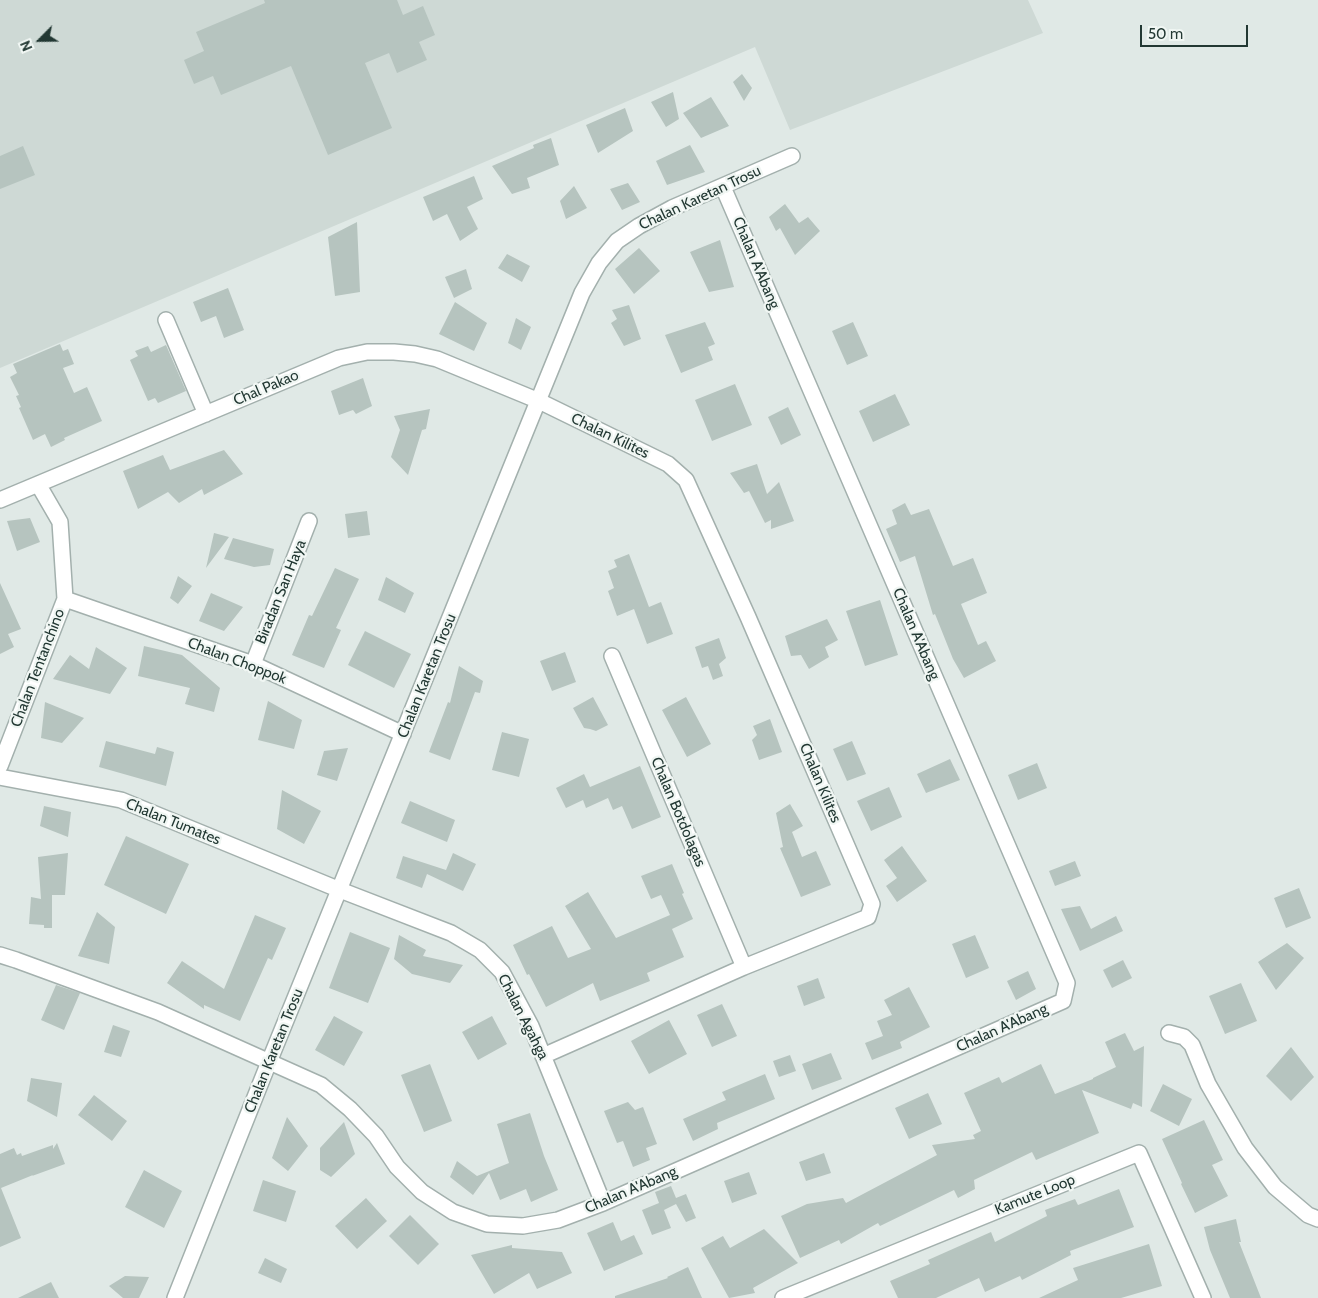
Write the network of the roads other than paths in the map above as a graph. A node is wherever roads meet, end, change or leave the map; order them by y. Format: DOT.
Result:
graph roads {
  1 [pos="792,156"];
  2 [pos="723,186"];
  3 [pos="166,320"];
  4 [pos="539,401"];
  5 [pos="206,414"];
  6 [pos="38,484"];
  7 [pos="0,500"];
  8 [pos="309,521"];
  9 [pos="66,599"];
  10 [pos="612,656"];
  11 [pos="253,664"];
  12 [pos="403,734"];
  13 [pos="0,766"];
  14 [pos="0,776"];
  15 [pos="340,890"];
  16 [pos="0,955"];
  17 [pos="744,968"];
  18 [pos="1169,1033"];
  19 [pos="543,1056"];
  20 [pos="269,1062"];
  21 [pos="603,1202"];
  22 [pos="1318,1219"];
  23 [pos="806,1293"];
  24 [pos="1200,1297"];
  25 [pos="175,1298"];
  26 [pos="783,1298"];
  1 -- 2 [label="street, Chalan Karetan Trosu"];
  2 -- 4 [label="street, Chalan Karetan Trosu"];
  2 -- 21 [label="street, Chalan A'Abang"];
  3 -- 5 [label="street"];
  4 -- 5 [label="street, Chal Pakao"];
  4 -- 12 [label="street, Chalan Karetan Trosu"];
  4 -- 17 [label="street, Chalan Kilites"];
  5 -- 6 [label="street, Chal Pakao"];
  6 -- 7 [label="street, Chal Pakao"];
  6 -- 9 [label="street, Chalan Tentanchino"];
  8 -- 11 [label="street, Biradan San Haya"];
  9 -- 11 [label="street, Chalan Choppok"];
  9 -- 13 [label="street, Chalan Tentanchino"];
  10 -- 17 [label="street, Chalan Botdolagas"];
  11 -- 12 [label="street, Chalan Choppok"];
  12 -- 15 [label="street, Chalan Karetan Trosu"];
  14 -- 15 [label="street, Chalan Tumates"];
  15 -- 19 [label="street, Chalan Agahga"];
  15 -- 20 [label="street, Chalan Karetan Trosu"];
  16 -- 20 [label="street, Chalan A'Abang"];
  17 -- 19 [label="street, Chalan Kilites"];
  18 -- 22 [label="street"];
  19 -- 21 [label="street, Chalan Agahga"];
  20 -- 21 [label="street, Chalan A'Abang"];
  20 -- 25 [label="street, Chalan Karetan Trosu"];
  23 -- 24 [label="street, Kamute Loop"];
  23 -- 26 [label="street, Kamute Loop"];
}
